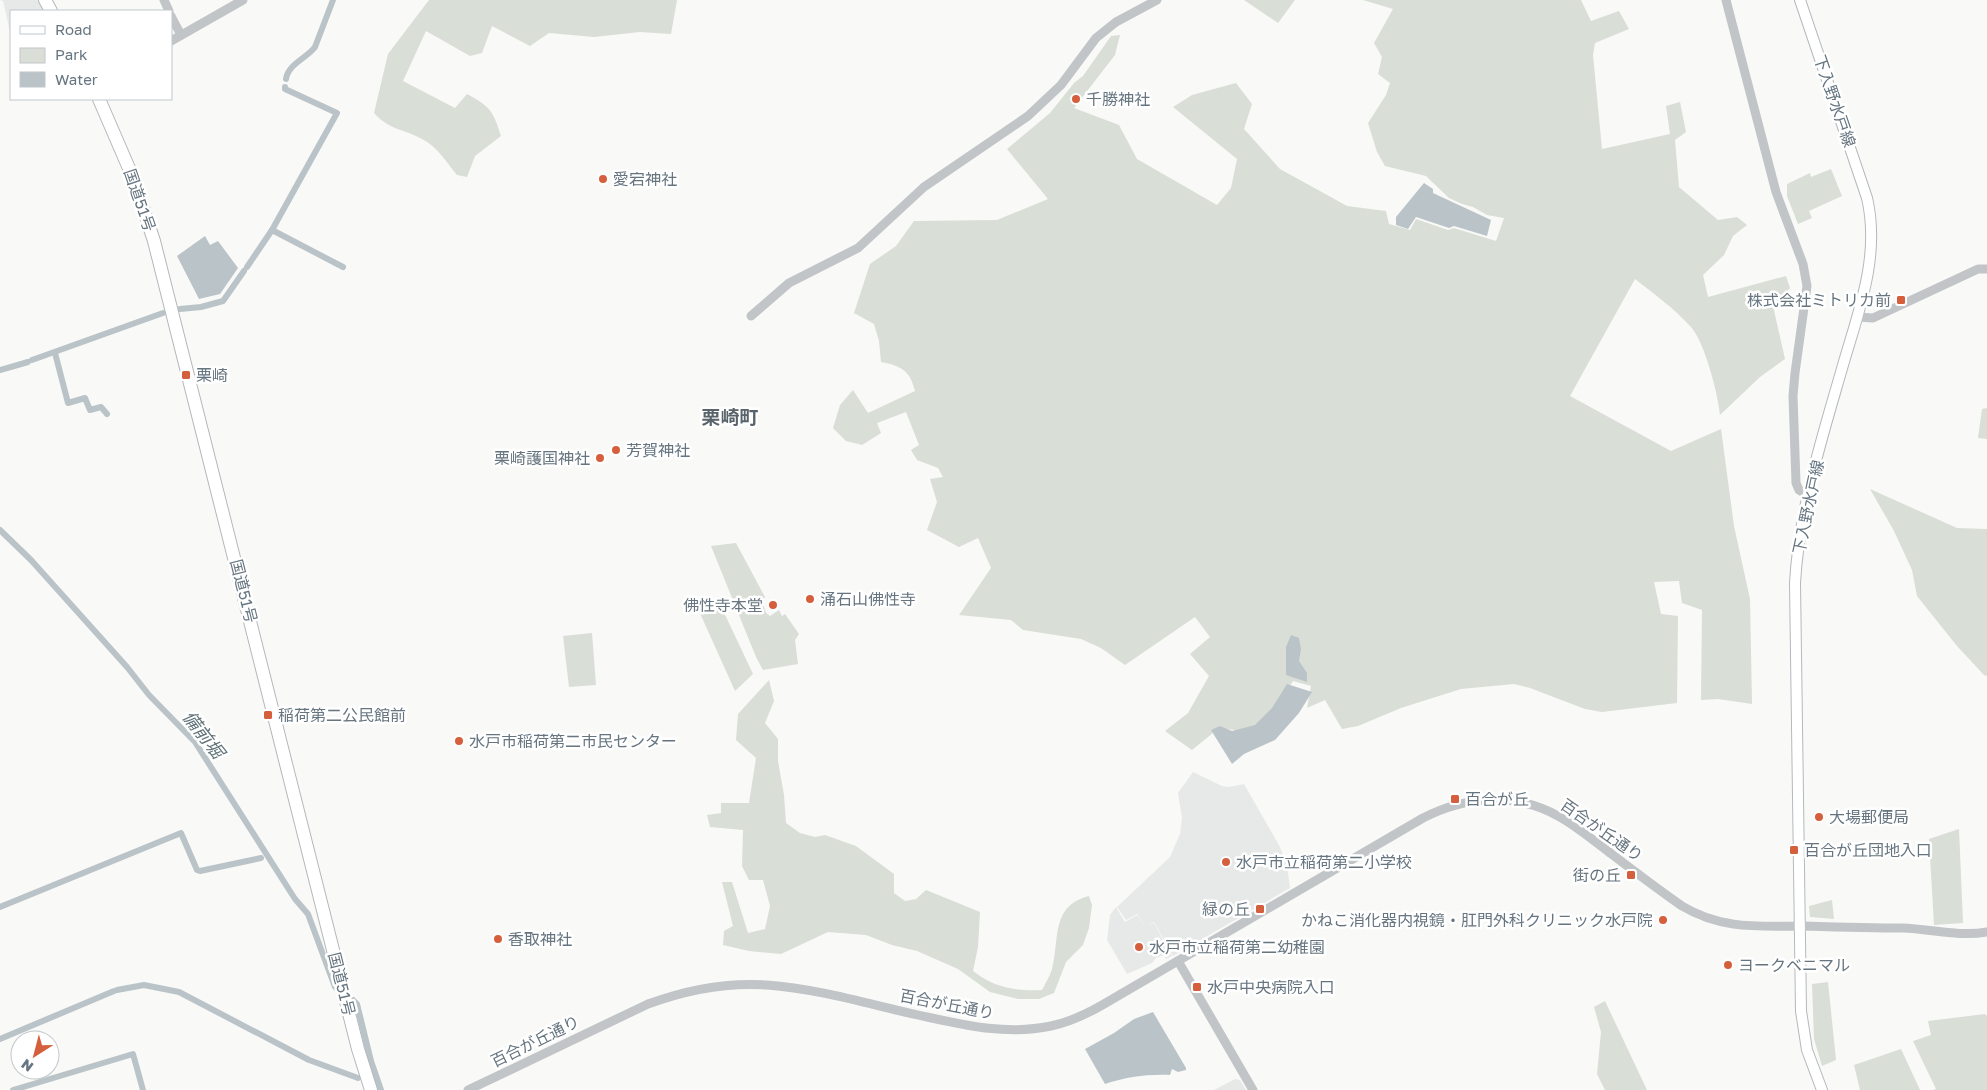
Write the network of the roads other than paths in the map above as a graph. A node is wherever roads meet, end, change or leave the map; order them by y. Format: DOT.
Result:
graph roads {
  1 [pos="243,0"];
  2 [pos="1157,0"];
  3 [pos="1726,0"];
  4 [pos="1800,0"];
  5 [pos="172,18"];
  6 [pos="181,36"];
  7 [pos="172,40"];
  8 [pos="99,100"];
  9 [pos="1987,269"];
  10 [pos="751,316"];
  11 [pos="1857,317"];
  12 [pos="1807,495"];
  13 [pos="1801,926"];
  14 [pos="1987,932"];
  15 [pos="1178,961"];
  16 [pos="371,1090"];
  17 [pos="468,1090"];
  18 [pos="1253,1090"];
  19 [pos="1822,1090"];
  1 -- 6 [label="street"];
  2 -- 10 [label="street"];
  3 -- 12 [label="street"];
  4 -- 11 [label="main road, 下入野水戸線"];
  5 -- 6 [label="street"];
  6 -- 7 [label="street"];
  8 -- 16 [label="highway, 国道51号"];
  9 -- 11 [label="street"];
  11 -- 12 [label="main road, 下入野水戸線"];
  12 -- 13 [label="main road, 下入野水戸線"];
  13 -- 14 [label="street, 百合が丘通り"];
  13 -- 15 [label="street, 百合が丘通り"];
  13 -- 19 [label="main road, 下入野水戸線"];
  15 -- 17 [label="street, 百合が丘通り"];
  15 -- 18 [label="street"];
}
